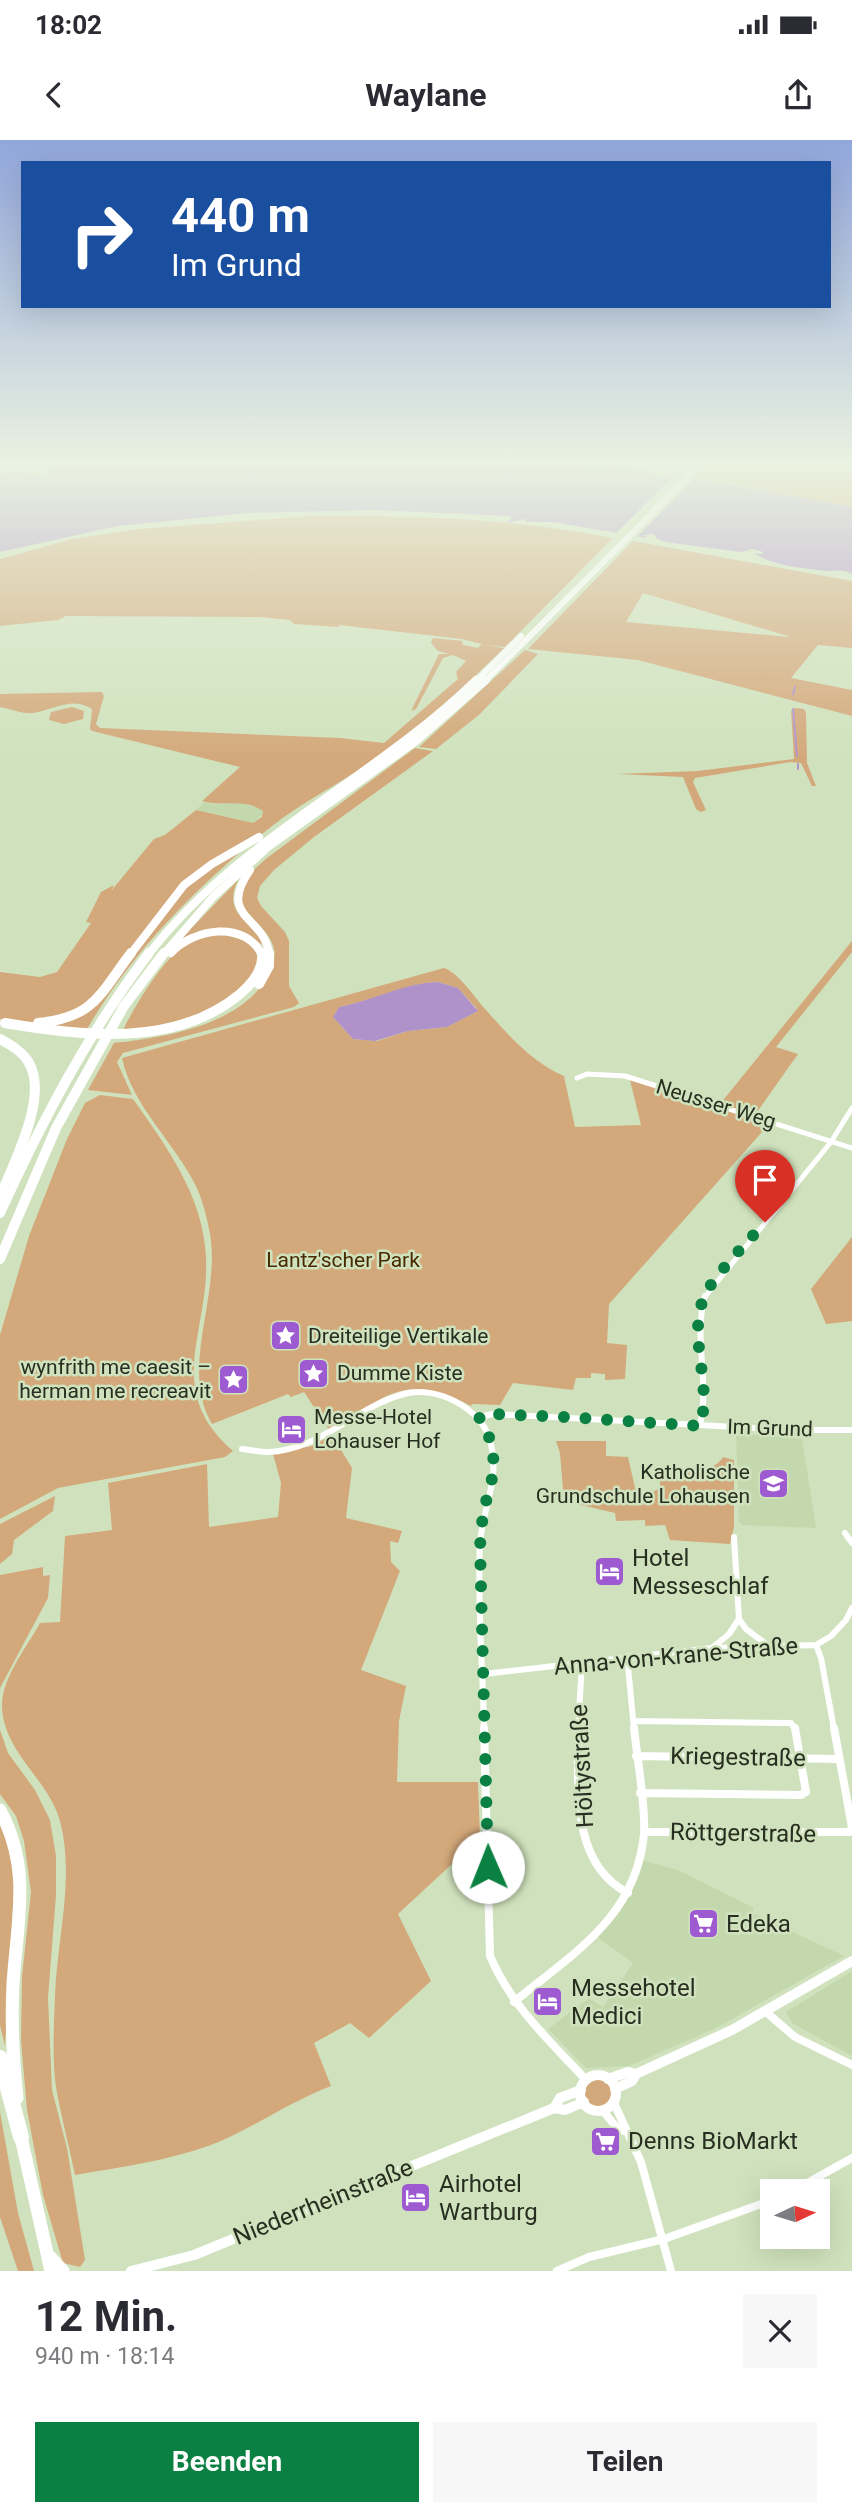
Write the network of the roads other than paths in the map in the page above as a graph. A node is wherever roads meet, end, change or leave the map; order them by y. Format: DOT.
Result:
graph roads {
  1 [pos="597,563"];
  2 [pos="600,563"];
  3 [pos="507,655"];
  4 [pos="405,745"];
  5 [pos="289,821"];
  6 [pos="286,833"];
  7 [pos="124,1006"];
  8 [pos="2,1025"];
  9 [pos="129,1037"];
  10 [pos="0,1039"];
  11 [pos="577,1078"];
  12 [pos="852,1108"];
  13 [pos="831,1142"];
  14 [pos="852,1148"];
  15 [pos="0,1197"];
  16 [pos="0,1213"];
  17 [pos="0,1259"];
  18 [pos="479,1417"];
  19 [pos="700,1426"];
  20 [pos="852,1430"];
  21 [pos="242,1449"];
  22 [pos="845,1533"];
  23 [pos="734,1537"];
  24 [pos="852,1543"];
  25 [pos="852,1608"];
  26 [pos="739,1619"];
  27 [pos="816,1645"];
  28 [pos="770,1647"];
  29 [pos="712,1648"];
  30 [pos="627,1656"];
  31 [pos="582,1662"];
  32 [pos="484,1674"];
  33 [pos="634,1721"];
  34 [pos="636,1756"];
  35 [pos="800,1758"];
  36 [pos="839,1759"];
  37 [pos="640,1793"];
  38 [pos="0,1810"];
  39 [pos="644,1832"];
  40 [pos="842,1834"];
  41 [pos="628,1892"];
  42 [pos="852,1961"];
  43 [pos="514,2002"];
  44 [pos="765,2012"];
  45 [pos="0,2058"];
  46 [pos="852,2065"];
  47 [pos="611,2084"];
  48 [pos="584,2091"];
  49 [pos="614,2103"];
  50 [pos="603,2111"];
  51 [pos="627,2132"];
  52 [pos="21,2137"];
  53 [pos="852,2158"];
  54 [pos="814,2179"];
  55 [pos="760,2204"];
  56 [pos="664,2239"];
  57 [pos="46,2251"];
  58 [pos="170,2263"];
  59 [pos="51,2271"];
  60 [pos="63,2271"];
  61 [pos="131,2271"];
  62 [pos="159,2271"];
  63 [pos="557,2271"];
  64 [pos="671,2271"];
  1 -- 3 [label="highway"];
  2 -- 3 [label="highway"];
  3 -- 4 [label="highway"];
  3 -- 4 [label="highway"];
  4 -- 5 [label="highway"];
  4 -- 6 [label="highway"];
  5 -- 8 [label="highway"];
  5 -- 16 [label="highway"];
  6 -- 7 [label="highway"];
  6 -- 9 [label="highway"];
  7 -- 9 [label="highway"];
  7 -- 17 [label="highway"];
  8 -- 9 [label="highway"];
  10 -- 15 [label="highway"];
  11 -- 13 [label="street, Neusser Weg"];
  12 -- 13 [label="street"];
  13 -- 14 [label="street, Neusser Weg"];
  13 -- 19 [label="street"];
  18 -- 19 [label="street, Im Grund"];
  18 -- 21 [label="street"];
  18 -- 32 [label="street"];
  19 -- 20 [label="street, Im Grund"];
  22 -- 24 [label="street"];
  23 -- 26 [label="street"];
  25 -- 27 [label="street, Anna-von-Krane-Straße"];
  26 -- 28 [label="street"];
  26 -- 29 [label="street"];
  27 -- 28 [label="street, Anna-von-Krane-Straße"];
  27 -- 36 [label="street"];
  28 -- 29 [label="street, Anna-von-Krane-Straße"];
  29 -- 30 [label="street, Anna-von-Krane-Straße"];
  30 -- 31 [label="street, Anna-von-Krane-Straße"];
  30 -- 33 [label="street"];
  31 -- 32 [label="street, Anna-von-Krane-Straße"];
  31 -- 41 [label="street, Höltystraße"];
  32 -- 43 [label="street"];
  33 -- 34 [label="street"];
  33 -- 35 [label="street"];
  34 -- 35 [label="street, Kriegestraße"];
  34 -- 37 [label="street"];
  35 -- 36 [label="street, Kriegestraße"];
  35 -- 37 [label="street"];
  36 -- 40 [label="street"];
  37 -- 39 [label="street"];
  38 -- 52 [label="main road"];
  39 -- 40 [label="street, Röttgerstraße"];
  39 -- 41 [label="street"];
  41 -- 43 [label="street"];
  42 -- 44 [label="street"];
  43 -- 48 [label="street"];
  44 -- 46 [label="street"];
  44 -- 47 [label="street"];
  45 -- 52 [label="highway"];
  47 -- 48 [label="street, Niederrheinstraße"];
  47 -- 49 [label="street"];
  48 -- 50 [label="street"];
  48 -- 58 [label="street, Niederrheinstraße"];
  49 -- 50 [label="street"];
  49 -- 51 [label="street"];
  50 -- 51 [label="street"];
  51 -- 56 [label="street"];
  52 -- 57 [label="main road"];
  53 -- 54 [label="street"];
  55 -- 56 [label="street"];
  56 -- 63 [label="street"];
  56 -- 64 [label="street"];
  57 -- 59 [label="main road"];
  57 -- 60 [label="main road"];
  58 -- 61 [label="street, Niederrheinstraße"];
  58 -- 62 [label="street, Niederrheinstraße"];
}
